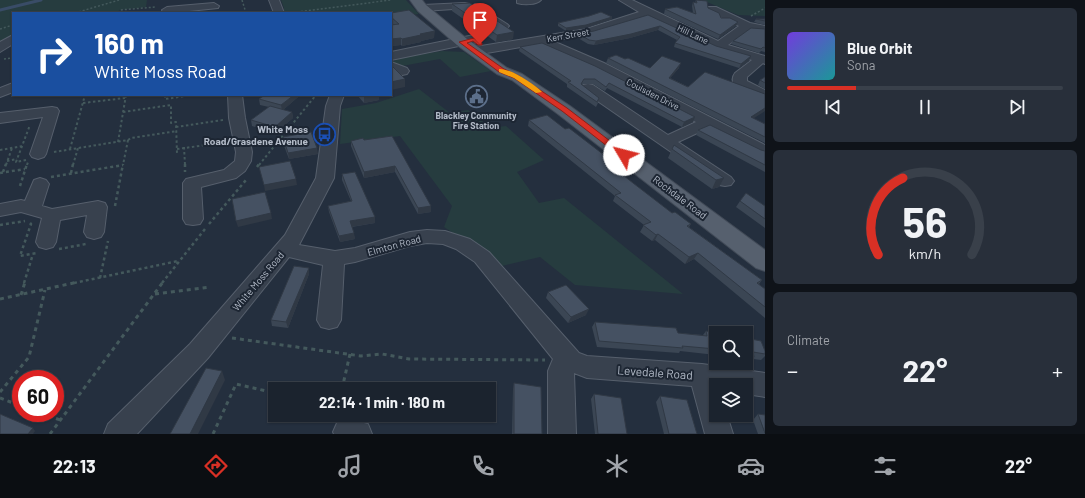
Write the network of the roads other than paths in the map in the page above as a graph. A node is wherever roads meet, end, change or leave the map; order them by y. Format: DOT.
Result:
graph roads {
  1 [pos="274,0"];
  2 [pos="536,0"];
  3 [pos="624,0"];
  4 [pos="521,1"];
  5 [pos="198,4"];
  6 [pos="425,4"];
  7 [pos="214,6"];
  8 [pos="164,8"];
  9 [pos="712,9"];
  10 [pos="279,12"];
  11 [pos="648,13"];
  12 [pos="747,26"];
  13 [pos="765,29"];
  14 [pos="12,40"];
  15 [pos="534,41"];
  16 [pos="474,45"];
  17 [pos="719,46"];
  18 [pos="0,48"];
  19 [pos="392,56"];
  20 [pos="763,60"];
  21 [pos="588,88"];
  22 [pos="765,95"];
  23 [pos="235,96"];
  24 [pos="337,96"];
  25 [pos="0,118"];
  26 [pos="708,122"];
  27 [pos="667,142"];
  28 [pos="765,151"];
  29 [pos="36,152"];
  30 [pos="39,180"];
  31 [pos="725,181"];
  32 [pos="32,209"];
  33 [pos="0,210"];
  34 [pos="52,215"];
  35 [pos="193,219"];
  36 [pos="101,235"];
  37 [pos="40,248"];
  38 [pos="284,249"];
  39 [pos="334,259"];
  40 [pos="765,262"];
  41 [pos="329,320"];
  42 [pos="566,365"];
  43 [pos="702,375"];
  44 [pos="765,385"];
  45 [pos="118,434"];
  46 [pos="562,434"];
  47 [pos="719,434"];
  1 -- 10 [label="street"];
  2 -- 4 [label="street"];
  3 -- 11 [label="street, Hill Lane"];
  5 -- 7 [label="street"];
  5 -- 8 [label="street"];
  6 -- 15 [label="street, Coulsden Drive"];
  6 -- 16 [label="main road, Rochdale Road"];
  9 -- 12 [label="street"];
  11 -- 15 [label="street, Kerr Street"];
  11 -- 17 [label="street, Hill Lane"];
  12 -- 13 [label="street"];
  12 -- 17 [label="street"];
  14 -- 18 [label="street"];
  15 -- 16 [label="street, Kerr Street"];
  15 -- 26 [label="street, Coulsden Drive"];
  16 -- 19 [label="street"];
  16 -- 40 [label="main road, Rochdale Road"];
  17 -- 20 [label="street, Hill Lane"];
  20 -- 22 [label="street"];
  21 -- 27 [label="street"];
  23 -- 35 [label="street"];
  24 -- 38 [label="street, White Moss Road"];
  25 -- 29 [label="street"];
  26 -- 27 [label="street"];
  26 -- 28 [label="street, Coulsden Drive"];
  27 -- 31 [label="street"];
  30 -- 32 [label="street"];
  32 -- 33 [label="street"];
  32 -- 34 [label="street"];
  34 -- 36 [label="street"];
  34 -- 37 [label="street"];
  38 -- 39 [label="street, Elmton Road"];
  38 -- 45 [label="street, White Moss Road"];
  39 -- 41 [label="street"];
  39 -- 42 [label="street, Elmton Road"];
  42 -- 43 [label="street, Levedale Road"];
  42 -- 46 [label="street"];
  43 -- 44 [label="street, Levedale Road"];
  43 -- 47 [label="street"];
}
